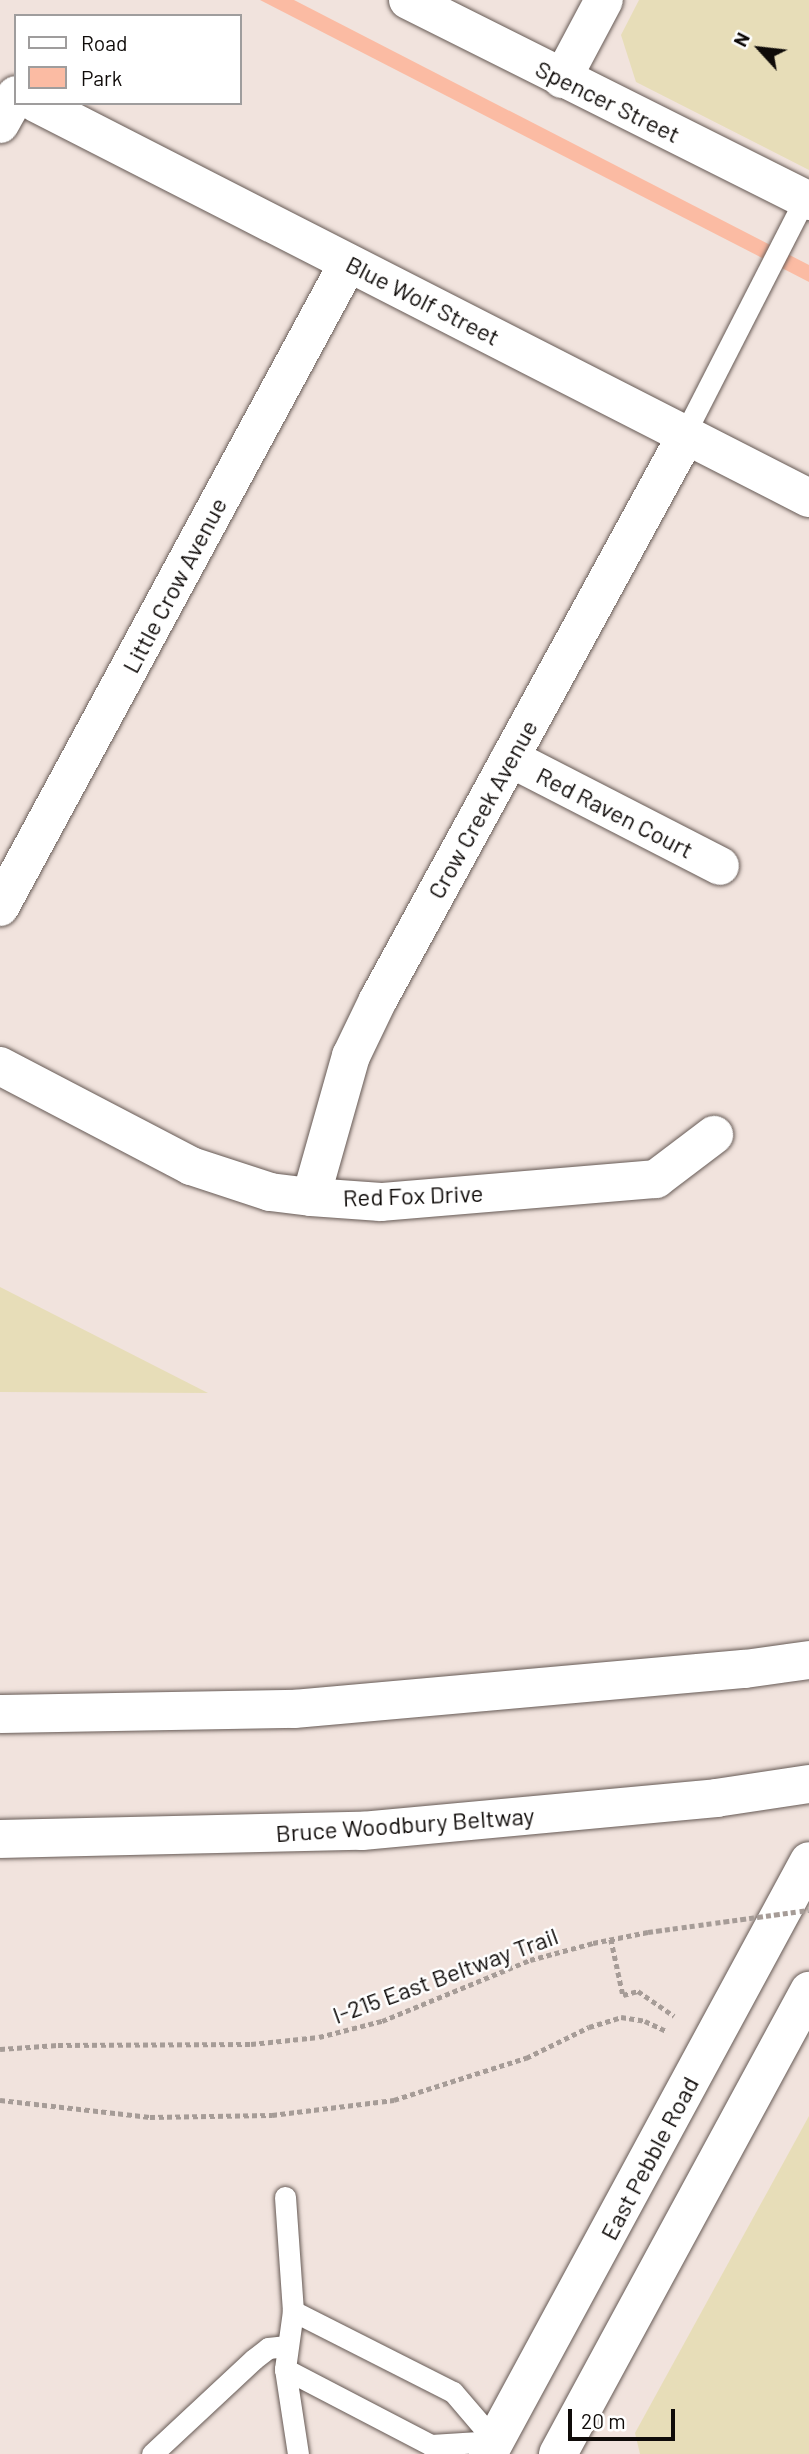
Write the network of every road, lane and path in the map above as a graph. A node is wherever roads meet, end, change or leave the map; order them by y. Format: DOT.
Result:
graph roads {
  1 [pos="408,0"];
  2 [pos="604,0"];
  3 [pos="562,79"];
  4 [pos="14,98"];
  5 [pos="40,105"];
  6 [pos="0,124"];
  7 [pos="807,200"];
  8 [pos="348,263"];
  9 [pos="686,434"];
  10 [pos="809,498"];
  11 [pos="510,758"];
  12 [pos="719,866"];
  13 [pos="0,907"];
  14 [pos="0,1066"];
  15 [pos="714,1135"];
  16 [pos="311,1197"];
  17 [pos="809,1660"];
  18 [pos="0,1714"];
  19 [pos="809,1784"];
  20 [pos="0,1839"];
  21 [pos="809,1861"];
  22 [pos="809,1910"];
  23 [pos="611,1939"];
  24 [pos="809,1990"];
  25 [pos="674,2016"];
  26 [pos="666,2031"];
  27 [pos="0,2049"];
  28 [pos="0,2100"];
  29 [pos="285,2197"];
  30 [pos="293,2311"];
  31 [pos="287,2346"];
  32 [pos="285,2369"];
  33 [pos="501,2450"];
  34 [pos="152,2454"];
  35 [pos="298,2454"];
  36 [pos="558,2454"];
  1 -- 3 [label="main road, Spencer Street"];
  2 -- 3 [label="main road"];
  3 -- 7 [label="main road, Spencer Street"];
  4 -- 6 [label="main road"];
  5 -- 8 [label="main road, Blue Wolf Street"];
  7 -- 9 [label="lane, Crow Creek Avenue"];
  8 -- 9 [label="main road, Blue Wolf Street"];
  8 -- 13 [label="main road, Little Crow Avenue"];
  9 -- 10 [label="main road, Blue Wolf Street"];
  9 -- 11 [label="main road, Crow Creek Avenue"];
  11 -- 12 [label="main road, Red Raven Court"];
  11 -- 16 [label="main road, Crow Creek Avenue"];
  14 -- 16 [label="main road, Red Fox Drive"];
  15 -- 16 [label="main road, Red Fox Drive"];
  17 -- 18 [label="main road"];
  19 -- 20 [label="main road, Bruce Woodbury Beltway"];
  21 -- 33 [label="main road, East Pebble Road"];
  22 -- 23 [label="path, I-215 East Beltway Trail, bridge"];
  23 -- 25 [label="path"];
  23 -- 27 [label="path, I-215 East Beltway Trail"];
  24 -- 36 [label="main road"];
  26 -- 28 [label="path"];
  29 -- 30 [label="lane"];
  30 -- 31 [label="lane"];
  30 -- 33 [label="lane"];
  31 -- 32 [label="lane"];
  31 -- 34 [label="lane"];
  32 -- 33 [label="lane"];
  32 -- 35 [label="lane"];
}
